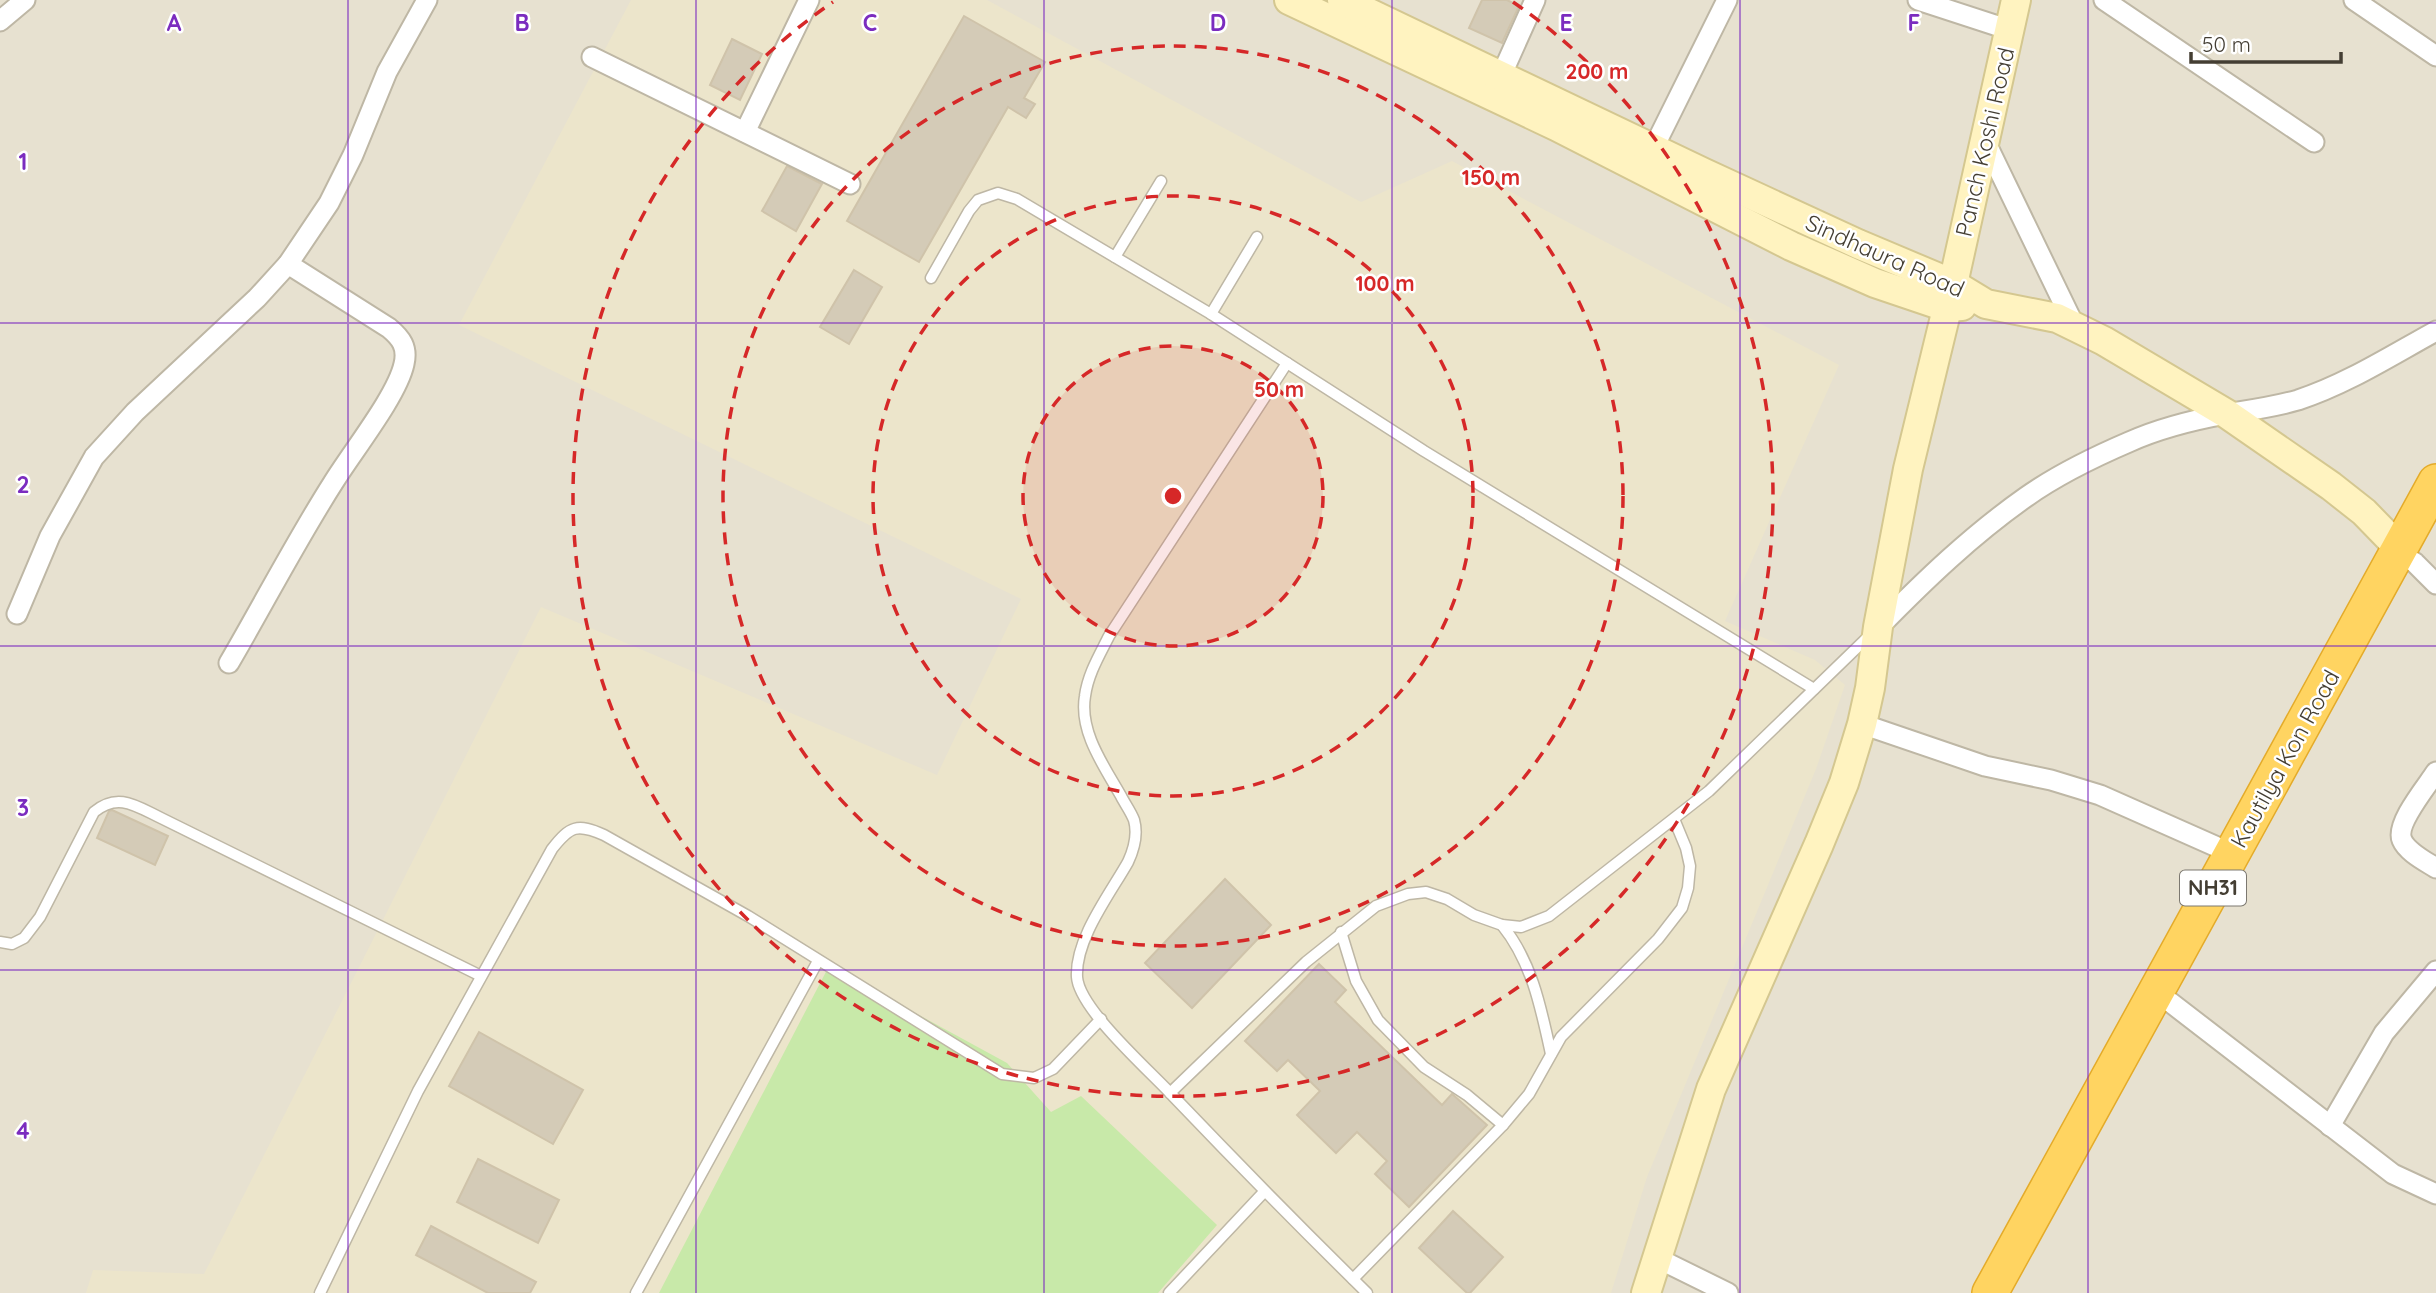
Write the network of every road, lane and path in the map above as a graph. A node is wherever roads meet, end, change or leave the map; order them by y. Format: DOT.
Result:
graph roads {
  1 [pos="25,0"];
  2 [pos="427,0"];
  3 [pos="808,0"];
  4 [pos="1289,0"];
  5 [pos="1342,0"];
  6 [pos="1535,0"];
  7 [pos="1727,0"];
  8 [pos="1918,0"];
  9 [pos="2016,0"];
  10 [pos="2104,0"];
  11 [pos="2354,0"];
  12 [pos="0,21"];
  13 [pos="2010,30"];
  14 [pos="2436,56"];
  15 [pos="592,57"];
  16 [pos="1501,76"];
  17 [pos="745,132"];
  18 [pos="1985,141"];
  19 [pos="2314,142"];
  20 [pos="1653,149"];
  21 [pos="1161,181"];
  22 [pos="850,184"];
  23 [pos="1257,237"];
  24 [pos="1115,257"];
  25 [pos="288,264"];
  26 [pos="931,278"];
  27 [pos="1949,295"];
  28 [pos="1211,314"];
  29 [pos="2075,327"];
  30 [pos="2436,331"];
  31 [pos="1287,363"];
  32 [pos="2227,414"];
  33 [pos="2436,482"];
  34 [pos="2436,521"];
  35 [pos="2416,565"];
  36 [pos="17,614"];
  37 [pos="1878,627"];
  38 [pos="229,663"];
  39 [pos="1814,690"];
  40 [pos="1861,724"];
  41 [pos="2436,772"];
  42 [pos="1674,819"];
  43 [pos="2233,854"];
  44 [pos="2436,868"];
  45 [pos="1502,925"];
  46 [pos="1341,932"];
  47 [pos="0,942"];
  48 [pos="818,961"];
  49 [pos="2436,971"];
  50 [pos="481,976"];
  51 [pos="2170,1002"];
  52 [pos="1101,1019"];
  53 [pos="1551,1054"];
  54 [pos="1170,1093"];
  55 [pos="1503,1125"];
  56 [pos="2330,1126"];
  57 [pos="1264,1192"];
  58 [pos="2436,1194"];
  59 [pos="1657,1258"];
  60 [pos="1353,1279"];
  61 [pos="320,1293"];
  62 [pos="636,1293"];
  63 [pos="1169,1293"];
  64 [pos="1367,1293"];
  65 [pos="1646,1293"];
  66 [pos="1728,1293"];
  67 [pos="1990,1293"];
  68 [pos="2014,1293"];
  1 -- 12 [label="street"];
  2 -- 25 [label="street"];
  3 -- 17 [label="street"];
  4 -- 27 [label="street"];
  5 -- 16 [label="street, Sindhaura Road"];
  6 -- 16 [label="street"];
  7 -- 20 [label="street"];
  8 -- 13 [label="street"];
  9 -- 13 [label="street, Panch Koshi Road"];
  10 -- 19 [label="street"];
  11 -- 14 [label="street"];
  13 -- 18 [label="street, Panch Koshi Road"];
  15 -- 17 [label="street"];
  16 -- 20 [label="street, Sindhaura Road"];
  17 -- 22 [label="street"];
  18 -- 27 [label="street, Panch Koshi Road"];
  18 -- 29 [label="street"];
  20 -- 27 [label="street, Sindhaura Road"];
  21 -- 24 [label="lane"];
  23 -- 28 [label="lane"];
  24 -- 26 [label="lane"];
  24 -- 28 [label="lane"];
  25 -- 36 [label="street"];
  25 -- 38 [label="street"];
  27 -- 29 [label="street, Sindhaura Road"];
  27 -- 37 [label="street, Panch Koshi Road"];
  28 -- 31 [label="lane"];
  29 -- 32 [label="street, Sindhaura Road"];
  30 -- 32 [label="street"];
  31 -- 39 [label="lane"];
  31 -- 52 [label="lane"];
  32 -- 35 [label="street, Sindhaura Road"];
  32 -- 37 [label="street"];
  33 -- 35 [label="highway, Kautilya Kon Road / NH31"];
  34 -- 35 [label="highway, Kautilya Kon Road / NH31"];
  35 -- 43 [label="highway, Kautilya Kon Road / NH31"];
  35 -- 51 [label="highway, Kautilya Kon Road / NH31"];
  37 -- 39 [label="lane"];
  37 -- 40 [label="street, Panch Koshi Road"];
  39 -- 42 [label="lane"];
  40 -- 43 [label="street"];
  40 -- 59 [label="street, Panch Koshi Road"];
  41 -- 44 [label="street"];
  42 -- 45 [label="lane"];
  42 -- 53 [label="lane"];
  43 -- 67 [label="highway, Kautilya Kon Road / NH31"];
  45 -- 46 [label="lane"];
  45 -- 53 [label="lane"];
  46 -- 54 [label="lane"];
  46 -- 55 [label="lane"];
  47 -- 50 [label="lane"];
  48 -- 50 [label="lane"];
  48 -- 52 [label="lane"];
  48 -- 62 [label="lane"];
  49 -- 56 [label="street"];
  50 -- 61 [label="lane"];
  51 -- 56 [label="street"];
  51 -- 68 [label="highway, Kautilya Kon Road / NH31"];
  52 -- 54 [label="lane"];
  53 -- 55 [label="lane"];
  54 -- 57 [label="lane"];
  55 -- 60 [label="lane"];
  56 -- 58 [label="street"];
  57 -- 60 [label="lane"];
  57 -- 63 [label="lane"];
  59 -- 65 [label="street, Panch Koshi Road"];
  59 -- 66 [label="street"];
  60 -- 64 [label="lane"];
}
